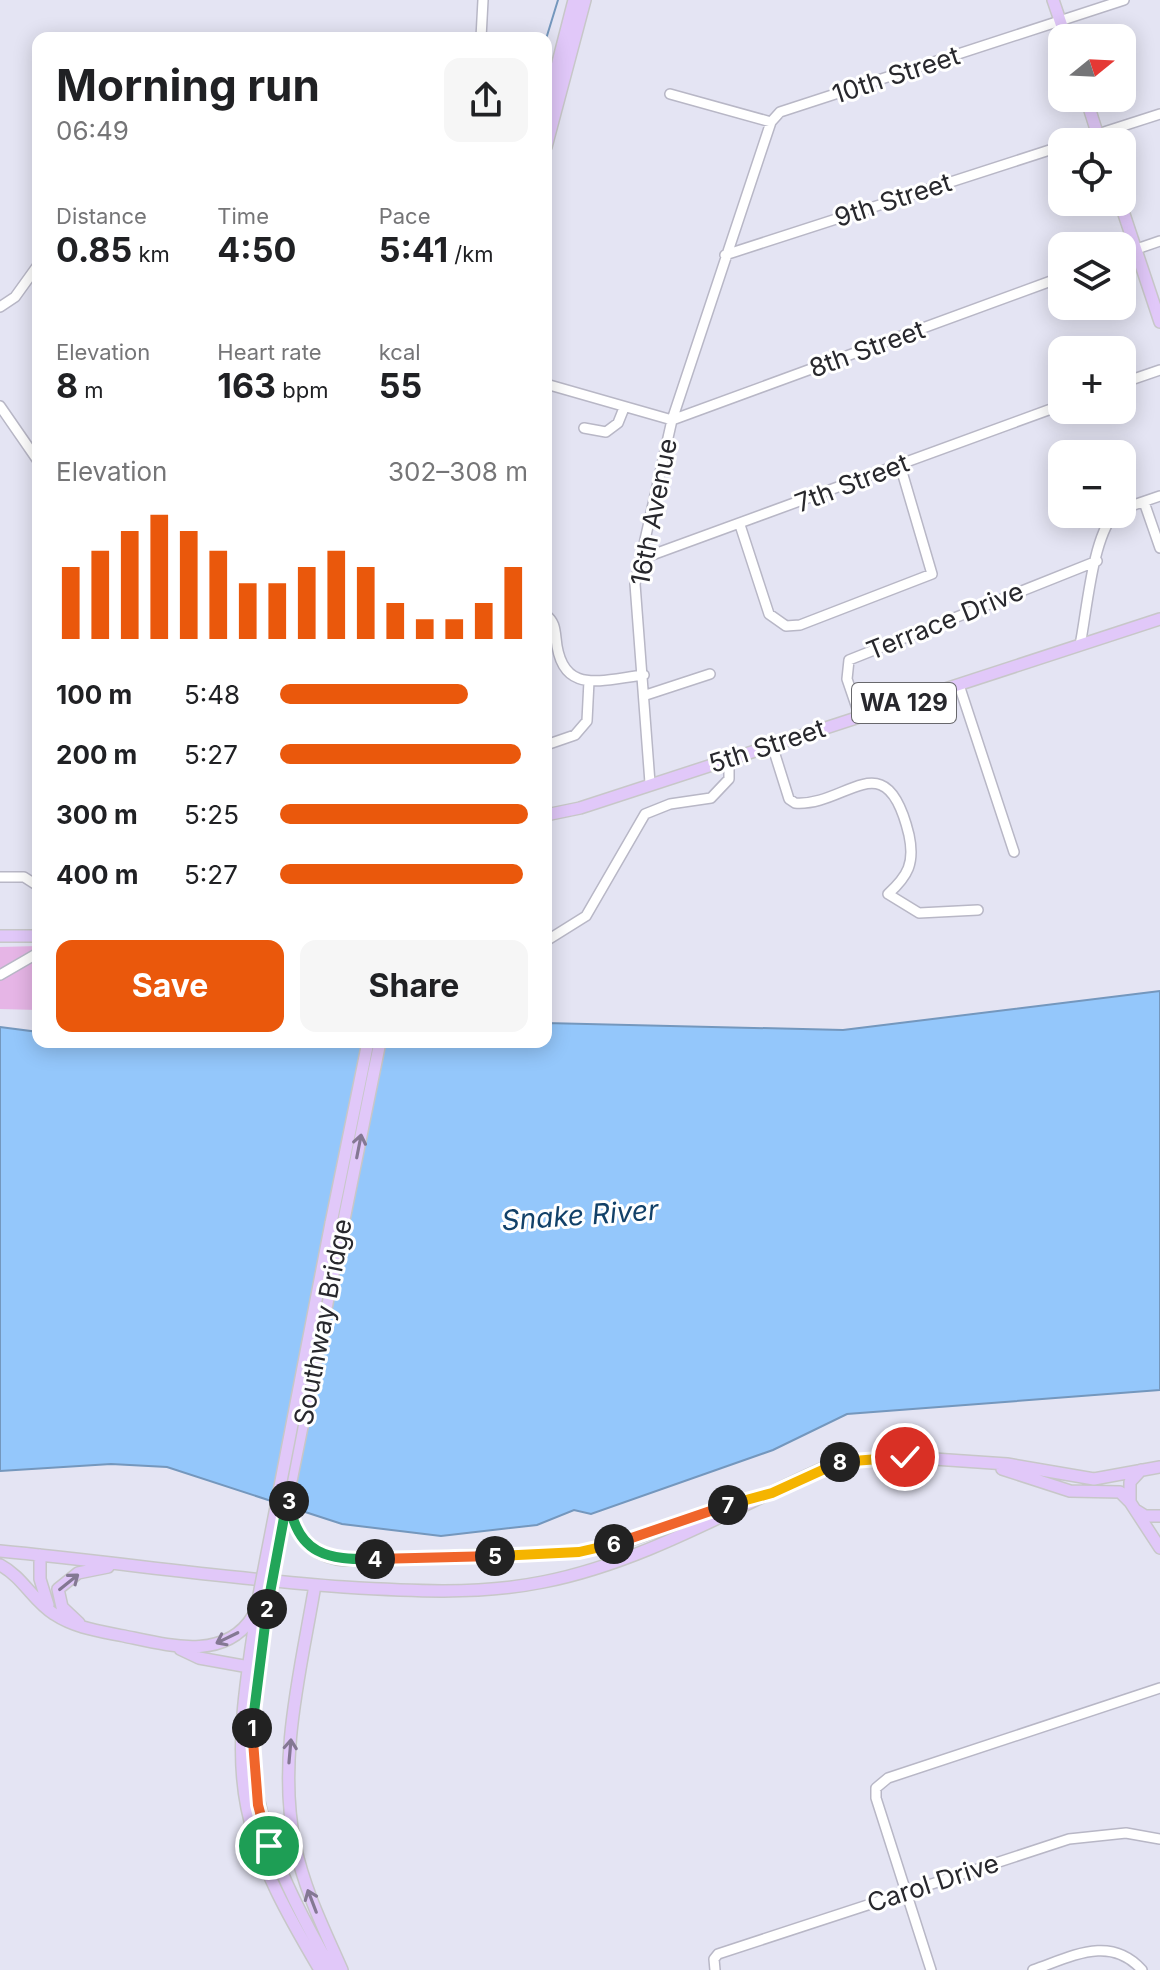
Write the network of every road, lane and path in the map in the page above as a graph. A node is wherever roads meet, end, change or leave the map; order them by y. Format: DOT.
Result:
graph roads {
  1 [pos="483,0"];
  2 [pos="574,0"];
  3 [pos="585,0"];
  4 [pos="1053,0"];
  5 [pos="1124,0"];
  6 [pos="1060,21"];
  7 [pos="1061,24"];
  8 [pos="481,32"];
  9 [pos="552,86"];
  10 [pos="670,94"];
  11 [pos="1160,114"];
  12 [pos="771,122"];
  13 [pos="552,124"];
  14 [pos="1124,128"];
  15 [pos="1048,151"];
  16 [pos="1160,241"];
  17 [pos="1136,249"];
  18 [pos="725,255"];
  19 [pos="32,273"];
  20 [pos="1048,282"];
  21 [pos="0,307"];
  22 [pos="1160,322"];
  23 [pos="1160,370"];
  24 [pos="1136,378"];
  25 [pos="552,386"];
  26 [pos="0,406"];
  27 [pos="624,408"];
  28 [pos="1048,410"];
  29 [pos="672,420"];
  30 [pos="584,428"];
  31 [pos="32,452"];
  32 [pos="900,465"];
  33 [pos="1160,496"];
  34 [pos="1144,502"];
  35 [pos="1136,505"];
  36 [pos="740,525"];
  37 [pos="1106,528"];
  38 [pos="1160,548"];
  39 [pos="641,559"];
  40 [pos="1097,561"];
  41 [pos="1160,619"];
  42 [pos="552,624"];
  43 [pos="1080,645"];
  44 [pos="710,674"];
  45 [pos="644,675"];
  46 [pos="589,681"];
  47 [pos="959,685"];
  48 [pos="646,695"];
  49 [pos="860,717"];
  50 [pos="552,743"];
  51 [pos="772,745"];
  52 [pos="729,758"];
  53 [pos="650,783"];
  54 [pos="552,815"];
  55 [pos="1014,852"];
  56 [pos="0,877"];
  57 [pos="32,882"];
  58 [pos="978,910"];
  59 [pos="0,936"];
  60 [pos="32,936"];
  61 [pos="552,937"];
  62 [pos="32,956"];
  63 [pos="0,975"];
  64 [pos="367,1048"];
  65 [pos="379,1048"];
  66 [pos="974,1463"];
  67 [pos="1160,1467"];
  68 [pos="1144,1468"];
  69 [pos="772,1493"];
  70 [pos="288,1496"];
  71 [pos="1134,1506"];
  72 [pos="1160,1516"];
  73 [pos="1160,1548"];
  74 [pos="0,1551"];
  75 [pos="40,1555"];
  76 [pos="0,1565"];
  77 [pos="128,1565"];
  78 [pos="315,1585"];
  79 [pos="262,1601"];
  80 [pos="57,1616"];
  81 [pos="85,1628"];
  82 [pos="178,1648"];
  83 [pos="261,1656"];
  84 [pos="223,1663"];
  85 [pos="249,1667"];
  86 [pos="1160,1688"];
  87 [pos="244,1697"];
  88 [pos="1160,1839"];
  89 [pos="906,1891"];
  90 [pos="715,1965"];
  91 [pos="320,1970"];
  92 [pos="332,1970"];
  93 [pos="342,1970"];
  94 [pos="931,1970"];
  95 [pos="1033,1970"];
  96 [pos="1142,1970"];
  1 -- 8 [label="street"];
  2 -- 9 [label="main road"];
  3 -- 13 [label="main road"];
  4 -- 6 [label="main road"];
  5 -- 6 [label="street, 10th Street"];
  6 -- 7 [label="main road"];
  6 -- 12 [label="street, 10th Street"];
  10 -- 12 [label="street"];
  11 -- 14 [label="street"];
  12 -- 18 [label="street"];
  15 -- 18 [label="street, 9th Street"];
  16 -- 17 [label="street"];
  17 -- 22 [label="main road"];
  18 -- 29 [label="street"];
  19 -- 21 [label="street"];
  20 -- 29 [label="street, 8th Street"];
  23 -- 24 [label="street"];
  25 -- 27 [label="street, 16th Avenue"];
  26 -- 31 [label="street"];
  27 -- 29 [label="street, 16th Avenue"];
  27 -- 30 [label="street"];
  28 -- 32 [label="street, 7th Street"];
  29 -- 39 [label="street, 16th Avenue"];
  32 -- 36 [label="street, 7th Street"];
  32 -- 36 [label="street"];
  33 -- 34 [label="street"];
  34 -- 35 [label="street"];
  34 -- 38 [label="street"];
  36 -- 39 [label="street, 7th Street"];
  37 -- 40 [label="street"];
  39 -- 45 [label="street, 16th Avenue"];
  40 -- 43 [label="street"];
  40 -- 49 [label="street, Terrace Drive"];
  41 -- 43 [label="main road, 5th Street / WA 129"];
  42 -- 46 [label="street"];
  43 -- 47 [label="main road, 5th Street / WA 129"];
  44 -- 48 [label="street"];
  45 -- 46 [label="street"];
  45 -- 48 [label="street, 16th Avenue"];
  46 -- 50 [label="street"];
  47 -- 49 [label="main road, 5th Street / WA 129"];
  47 -- 55 [label="street"];
  48 -- 53 [label="street, 16th Avenue"];
  49 -- 51 [label="main road, 5th Street / WA 129"];
  51 -- 52 [label="main road, 5th Street / WA 129"];
  51 -- 58 [label="street"];
  52 -- 53 [label="main road, 5th Street / WA 129"];
  52 -- 61 [label="street"];
  53 -- 54 [label="main road, 5th Street / WA 129"];
  56 -- 57 [label="street"];
  59 -- 60 [label="main road"];
  62 -- 63 [label="street"];
  64 -- 79 [label="main road, Southway Bridge, bridge"];
  70 -- 65 [label="main road, Southway Bridge, one-way"];
  66 -- 68 [label="main road"];
  66 -- 69 [label="main road"];
  66 -- 71 [label="main road"];
  67 -- 68 [label="main road"];
  68 -- 71 [label="main road"];
  69 -- 70 [label="main road"];
  69 -- 78 [label="main road"];
  70 -- 79 [label="main road, Southway Bridge, bridge"];
  71 -- 72 [label="main road"];
  71 -- 73 [label="main road"];
  74 -- 75 [label="main road"];
  75 -- 77 [label="main road"];
  75 -- 80 [label="main road"];
  76 -- 80 [label="main road"];
  77 -- 78 [label="main road"];
  81 -- 77 [label="main road, one-way"];
  93 -- 78 [label="main road, one-way"];
  79 -- 82 [label="main road, one-way"];
  79 -- 83 [label="main road"];
  79 -- 85 [label="main road"];
  80 -- 81 [label="main road"];
  81 -- 82 [label="main road"];
  82 -- 84 [label="main road"];
  83 -- 85 [label="main road"];
  83 -- 92 [label="main road"];
  84 -- 85 [label="main road"];
  84 -- 87 [label="main road"];
  85 -- 87 [label="main road"];
  86 -- 89 [label="street"];
  87 -- 91 [label="main road"];
  88 -- 89 [label="street, Carol Drive"];
  89 -- 90 [label="street, Carol Drive"];
  89 -- 94 [label="street"];
  95 -- 96 [label="street"];
}
